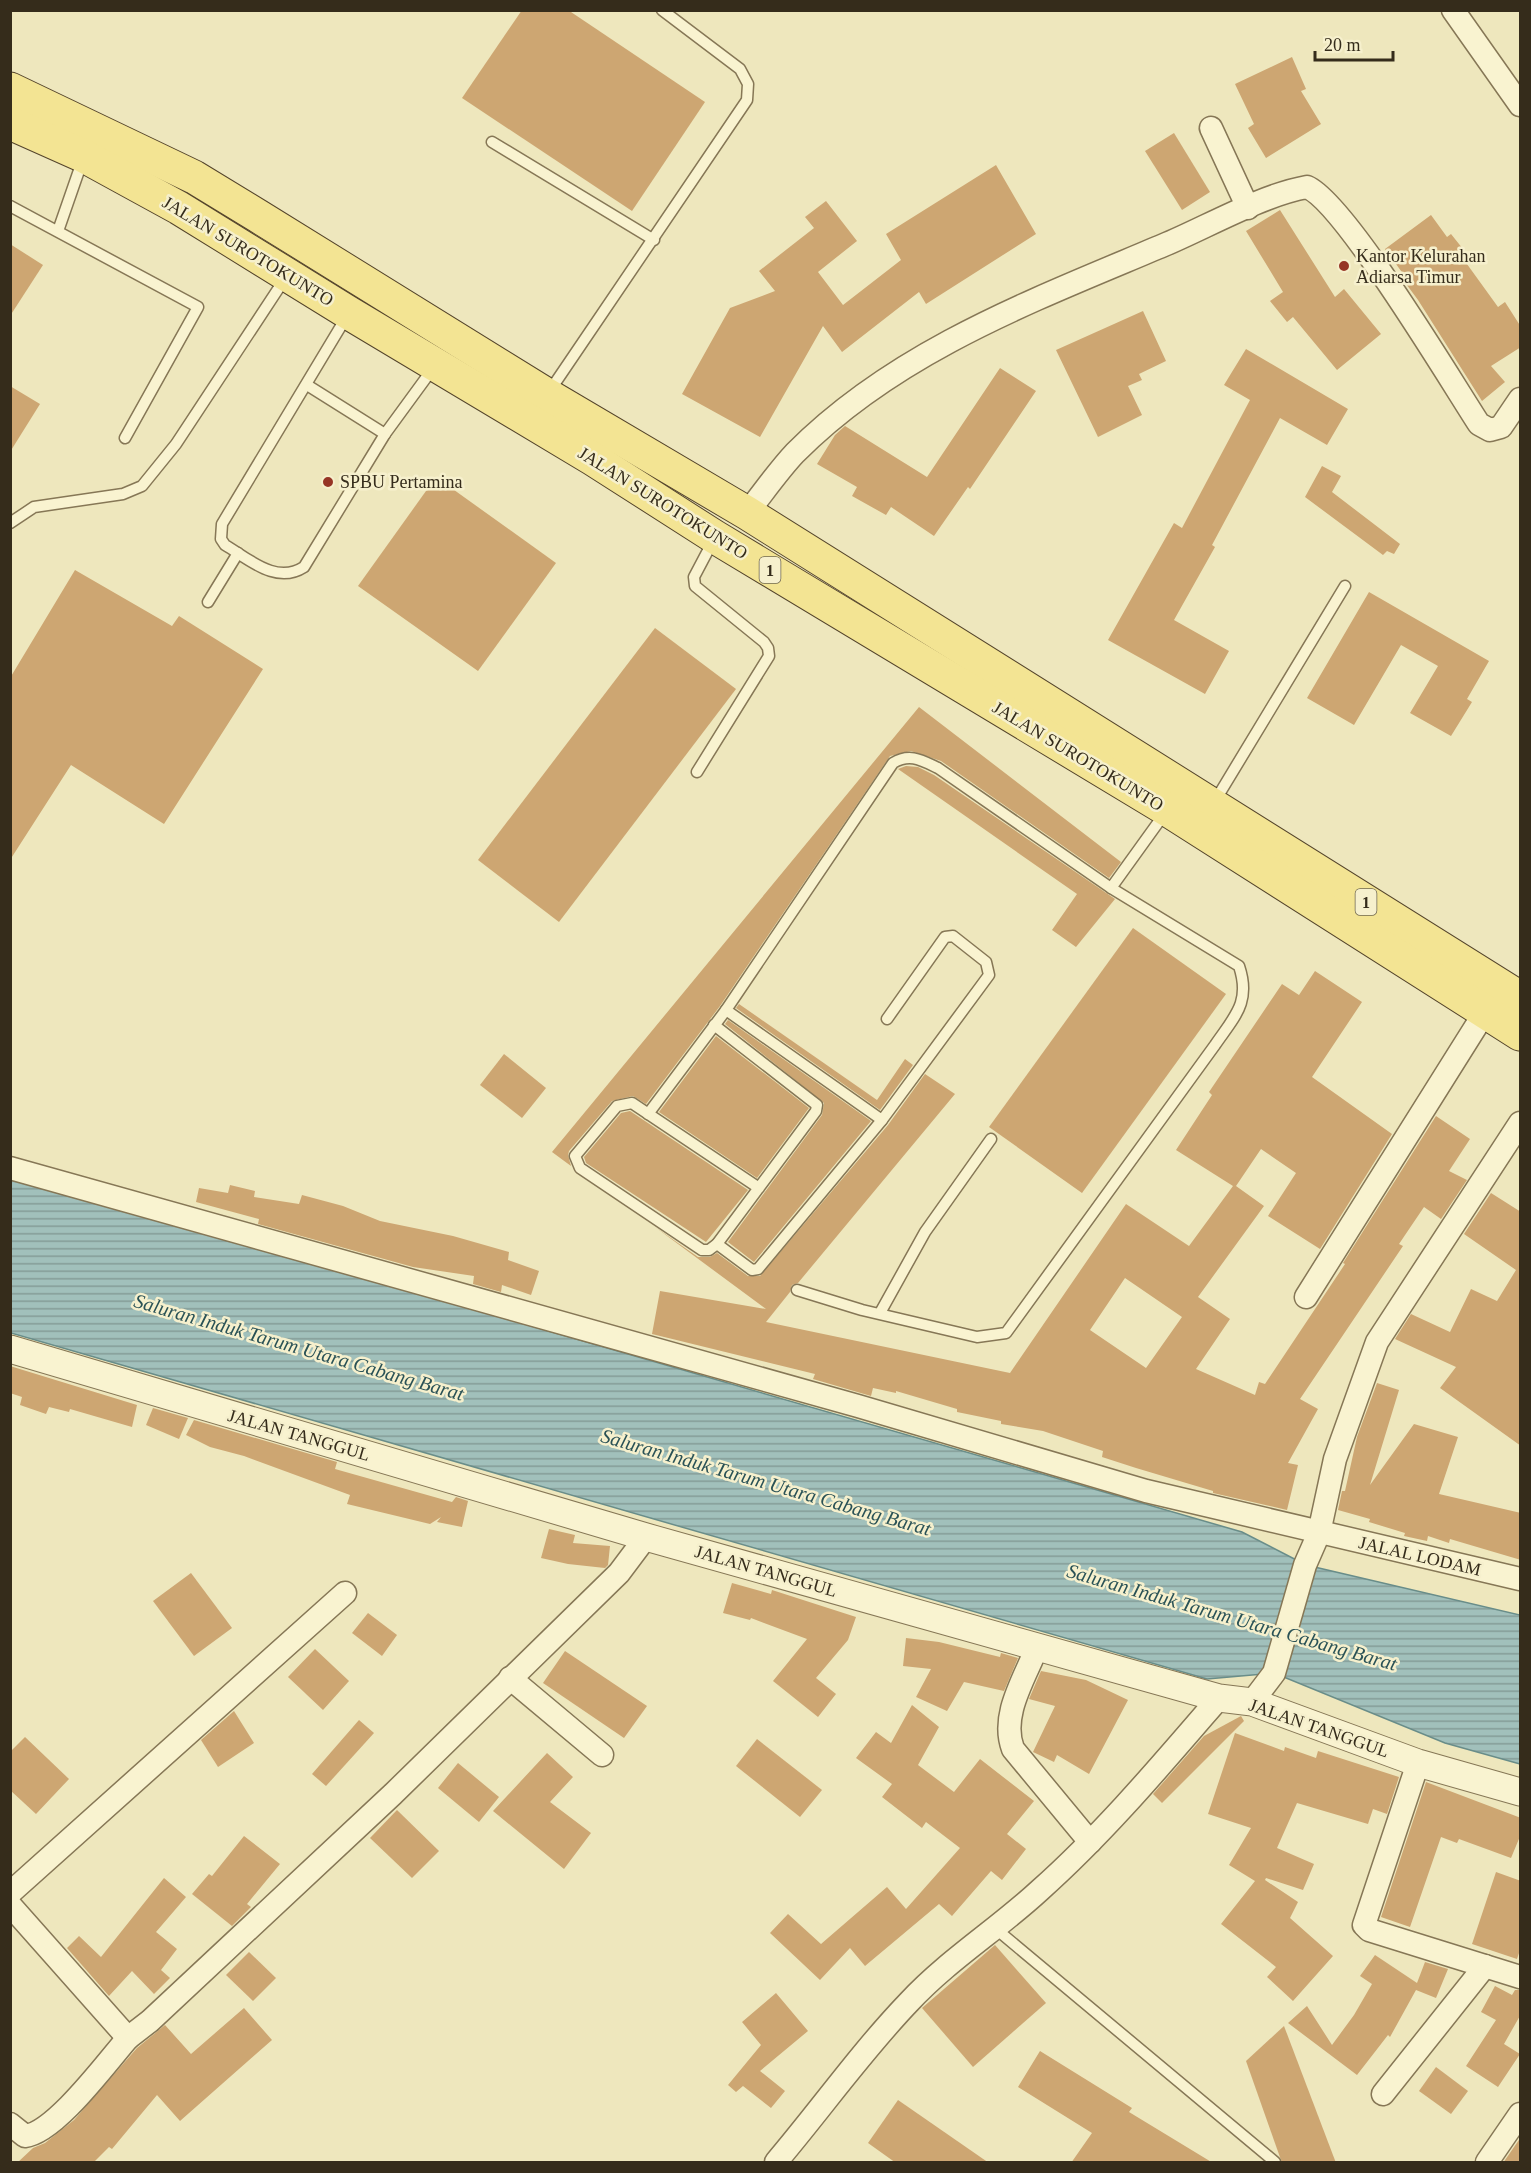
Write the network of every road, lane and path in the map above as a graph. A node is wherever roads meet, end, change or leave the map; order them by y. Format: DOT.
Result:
graph roads {
  1 [pos="662,10"];
  2 [pos="1453,10"];
  3 [pos="10,88"];
  4 [pos="1521,105"];
  5 [pos="10,123"];
  6 [pos="1211,128"];
  7 [pos="492,142"];
  8 [pos="84,156"];
  9 [pos="10,206"];
  10 [pos="1248,208"];
  11 [pos="58,231"];
  12 [pos="654,240"];
  13 [pos="296,260"];
  14 [pos="349,313"];
  15 [pos="445,351"];
  16 [pos="307,385"];
  17 [pos="547,395"];
  18 [pos="1521,399"];
  19 [pos="385,434"];
  20 [pos="125,438"];
  21 [pos="747,513"];
  22 [pos="10,523"];
  23 [pos="715,537"];
  24 [pos="238,553"];
  25 [pos="1345,586"];
  26 [pos="208,602"];
  27 [pos="698,772"];
  28 [pos="1213,804"];
  29 [pos="1167,810"];
  30 [pos="1112,888"];
  31 [pos="1521,998"];
  32 [pos="726,1010"];
  33 [pos="1485,1012"];
  34 [pos="887,1019"];
  35 [pos="714,1025"];
  36 [pos="1521,1034"];
  37 [pos="648,1114"];
  38 [pos="882,1120"];
  39 [pos="1521,1123"];
  40 [pos="992,1139"];
  41 [pos="10,1168"];
  42 [pos="759,1188"];
  43 [pos="717,1244"];
  44 [pos="797,1290"];
  45 [pos="1306,1298"];
  46 [pos="880,1313"];
  47 [pos="10,1349"];
  48 [pos="1319,1533"];
  49 [pos="646,1537"];
  50 [pos="1521,1579"];
  51 [pos="345,1593"];
  52 [pos="1037,1647"];
  53 [pos="510,1678"];
  54 [pos="1219,1698"];
  55 [pos="1252,1702"];
  56 [pos="602,1755"];
  57 [pos="1418,1763"];
  58 [pos="1521,1792"];
  59 [pos="1090,1842"];
  60 [pos="10,1893"];
  61 [pos="10,1905"];
  62 [pos="996,1929"];
  63 [pos="1485,1966"];
  64 [pos="1521,1977"];
  65 [pos="128,2038"];
  66 [pos="1383,2094"];
  67 [pos="1521,2114"];
  68 [pos="10,2124"];
  69 [pos="776,2163"];
  70 [pos="1275,2163"];
  71 [pos="1487,2163"];
  1 -- 12 [label="lane"];
  2 -- 4 [label="street"];
  3 -- 13 [label="main road, JALAN SUROTOKUNTO / 1"];
  5 -- 8 [label="main road, JALAN SUROTOKUNTO / 1"];
  6 -- 10 [label="street"];
  7 -- 12 [label="lane"];
  8 -- 11 [label="lane"];
  8 -- 13 [label="main road, JALAN SUROTOKUNTO / 1"];
  9 -- 11 [label="lane"];
  10 -- 18 [label="street"];
  10 -- 21 [label="street"];
  11 -- 20 [label="lane"];
  12 -- 17 [label="lane"];
  13 -- 14 [label="main road, JALAN SUROTOKUNTO / 1"];
  13 -- 15 [label="main road, JALAN SUROTOKUNTO / 1"];
  13 -- 22 [label="lane"];
  14 -- 15 [label="main road, JALAN SUROTOKUNTO / 1"];
  14 -- 16 [label="lane"];
  15 -- 17 [label="main road, JALAN SUROTOKUNTO / 1"];
  15 -- 19 [label="lane"];
  15 -- 23 [label="main road, JALAN SUROTOKUNTO / 1"];
  16 -- 19 [label="lane"];
  16 -- 24 [label="lane"];
  17 -- 21 [label="main road, JALAN SUROTOKUNTO / 1"];
  19 -- 24 [label="lane"];
  21 -- 28 [label="main road, JALAN SUROTOKUNTO / 1"];
  23 -- 27 [label="lane"];
  23 -- 29 [label="main road, JALAN SUROTOKUNTO / 1"];
  24 -- 26 [label="lane"];
  25 -- 28 [label="lane"];
  28 -- 31 [label="main road, JALAN SUROTOKUNTO / 1"];
  29 -- 30 [label="lane"];
  29 -- 33 [label="main road, JALAN SUROTOKUNTO / 1"];
  30 -- 32 [label="lane"];
  30 -- 46 [label="lane"];
  32 -- 35 [label="lane"];
  32 -- 38 [label="lane"];
  33 -- 36 [label="main road, JALAN SUROTOKUNTO / 1"];
  33 -- 45 [label="street"];
  34 -- 38 [label="lane"];
  35 -- 37 [label="lane"];
  35 -- 42 [label="lane"];
  37 -- 42 [label="lane"];
  37 -- 43 [label="lane"];
  38 -- 43 [label="lane"];
  39 -- 48 [label="street"];
  40 -- 46 [label="lane"];
  41 -- 48 [label="street, JALAL LODAM"];
  42 -- 43 [label="lane"];
  44 -- 46 [label="lane"];
  47 -- 49 [label="street, JALAN TANGGUL"];
  48 -- 50 [label="street, JALAL LODAM"];
  48 -- 55 [label="street"];
  49 -- 52 [label="street, JALAN TANGGUL"];
  49 -- 53 [label="street"];
  51 -- 60 [label="street"];
  52 -- 54 [label="street, JALAN TANGGUL"];
  52 -- 59 [label="street"];
  53 -- 56 [label="street"];
  53 -- 65 [label="street"];
  54 -- 55 [label="street, JALAN TANGGUL"];
  54 -- 59 [label="street"];
  55 -- 57 [label="street, JALAN TANGGUL"];
  57 -- 58 [label="street, JALAN TANGGUL"];
  57 -- 63 [label="street"];
  59 -- 62 [label="street"];
  61 -- 65 [label="street"];
  62 -- 69 [label="street"];
  62 -- 70 [label="lane"];
  63 -- 64 [label="street"];
  63 -- 66 [label="street"];
  65 -- 68 [label="street"];
  67 -- 71 [label="street"];
}
